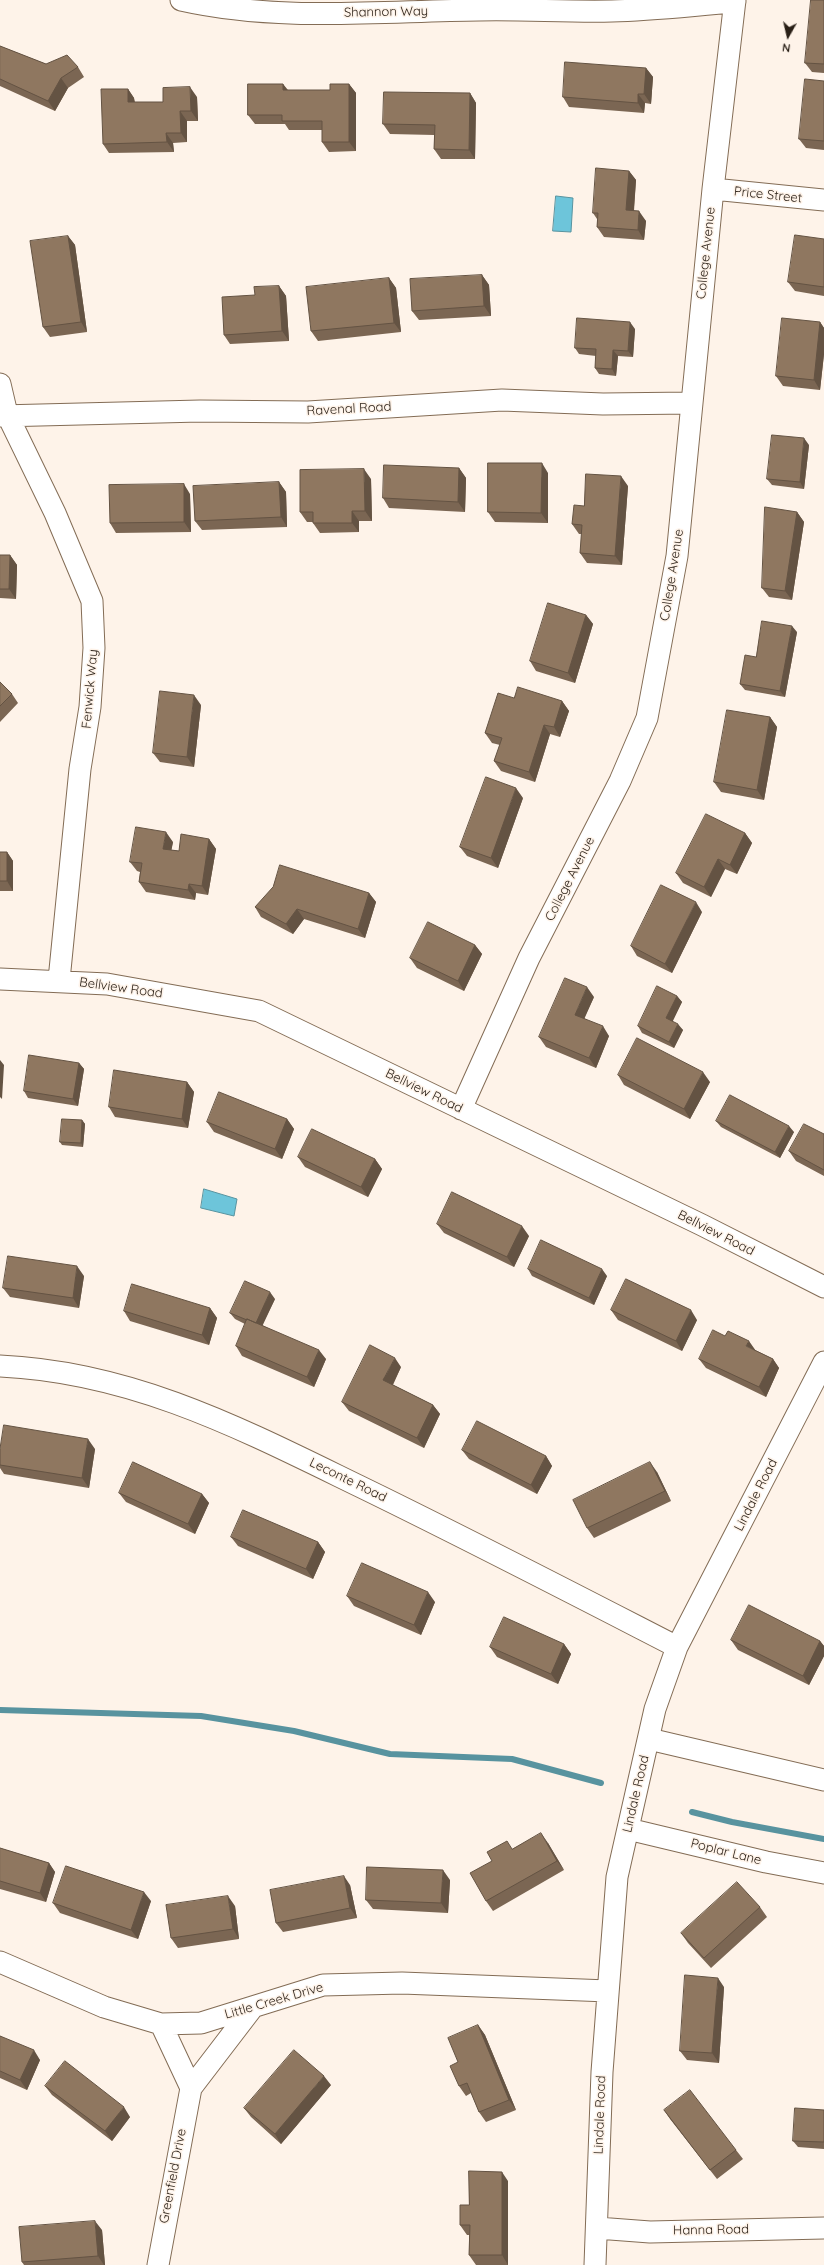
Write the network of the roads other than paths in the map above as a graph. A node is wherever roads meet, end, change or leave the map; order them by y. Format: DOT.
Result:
graph roads {
  1 [pos="181,0"];
  2 [pos="735,1"];
  3 [pos="713,189"];
  4 [pos="824,200"];
  5 [pos="0,384"];
  6 [pos="691,403"];
  7 [pos="4,415"];
  8 [pos="0,980"];
  9 [pos="59,980"];
  10 [pos="461,1109"];
  11 [pos="824,1287"];
  12 [pos="824,1362"];
  13 [pos="0,1366"];
  14 [pos="677,1647"];
  15 [pos="649,1740"];
  16 [pos="824,1780"];
  17 [pos="628,1829"];
  18 [pos="824,1872"];
  19 [pos="0,1962"];
  20 [pos="608,1991"];
  21 [pos="253,2007"];
  22 [pos="161,2024"];
  23 [pos="191,2088"];
  24 [pos="597,2228"];
  25 [pos="824,2228"];
  26 [pos="158,2265"];
  27 [pos="595,2265"];
  1 -- 2 [label="street, Shannon Way"];
  2 -- 3 [label="street, College Avenue"];
  3 -- 4 [label="street, Price Street"];
  3 -- 6 [label="street, College Avenue"];
  5 -- 7 [label="street, Fenwick Way"];
  6 -- 7 [label="street, Ravenal Road"];
  6 -- 10 [label="street, College Avenue"];
  7 -- 9 [label="street, Fenwick Way"];
  8 -- 9 [label="street, Bellview Road"];
  9 -- 10 [label="street, Bellview Road"];
  10 -- 11 [label="street, Bellview Road"];
  12 -- 14 [label="street, Lindale Road"];
  13 -- 14 [label="street, Leconte Road"];
  14 -- 15 [label="street, Lindale Road"];
  15 -- 16 [label="street"];
  15 -- 17 [label="street, Lindale Road"];
  17 -- 18 [label="street, Poplar Lane"];
  17 -- 20 [label="street, Lindale Road"];
  19 -- 22 [label="street, Little Creek Drive"];
  20 -- 21 [label="street, Little Creek Drive"];
  20 -- 24 [label="street, Lindale Road"];
  21 -- 22 [label="street, Little Creek Drive"];
  21 -- 23 [label="street, Greenfield Drive"];
  22 -- 23 [label="street"];
  23 -- 26 [label="street, Greenfield Drive"];
  24 -- 25 [label="street, Hanna Road"];
  24 -- 27 [label="street, Lindale Road"];
}
